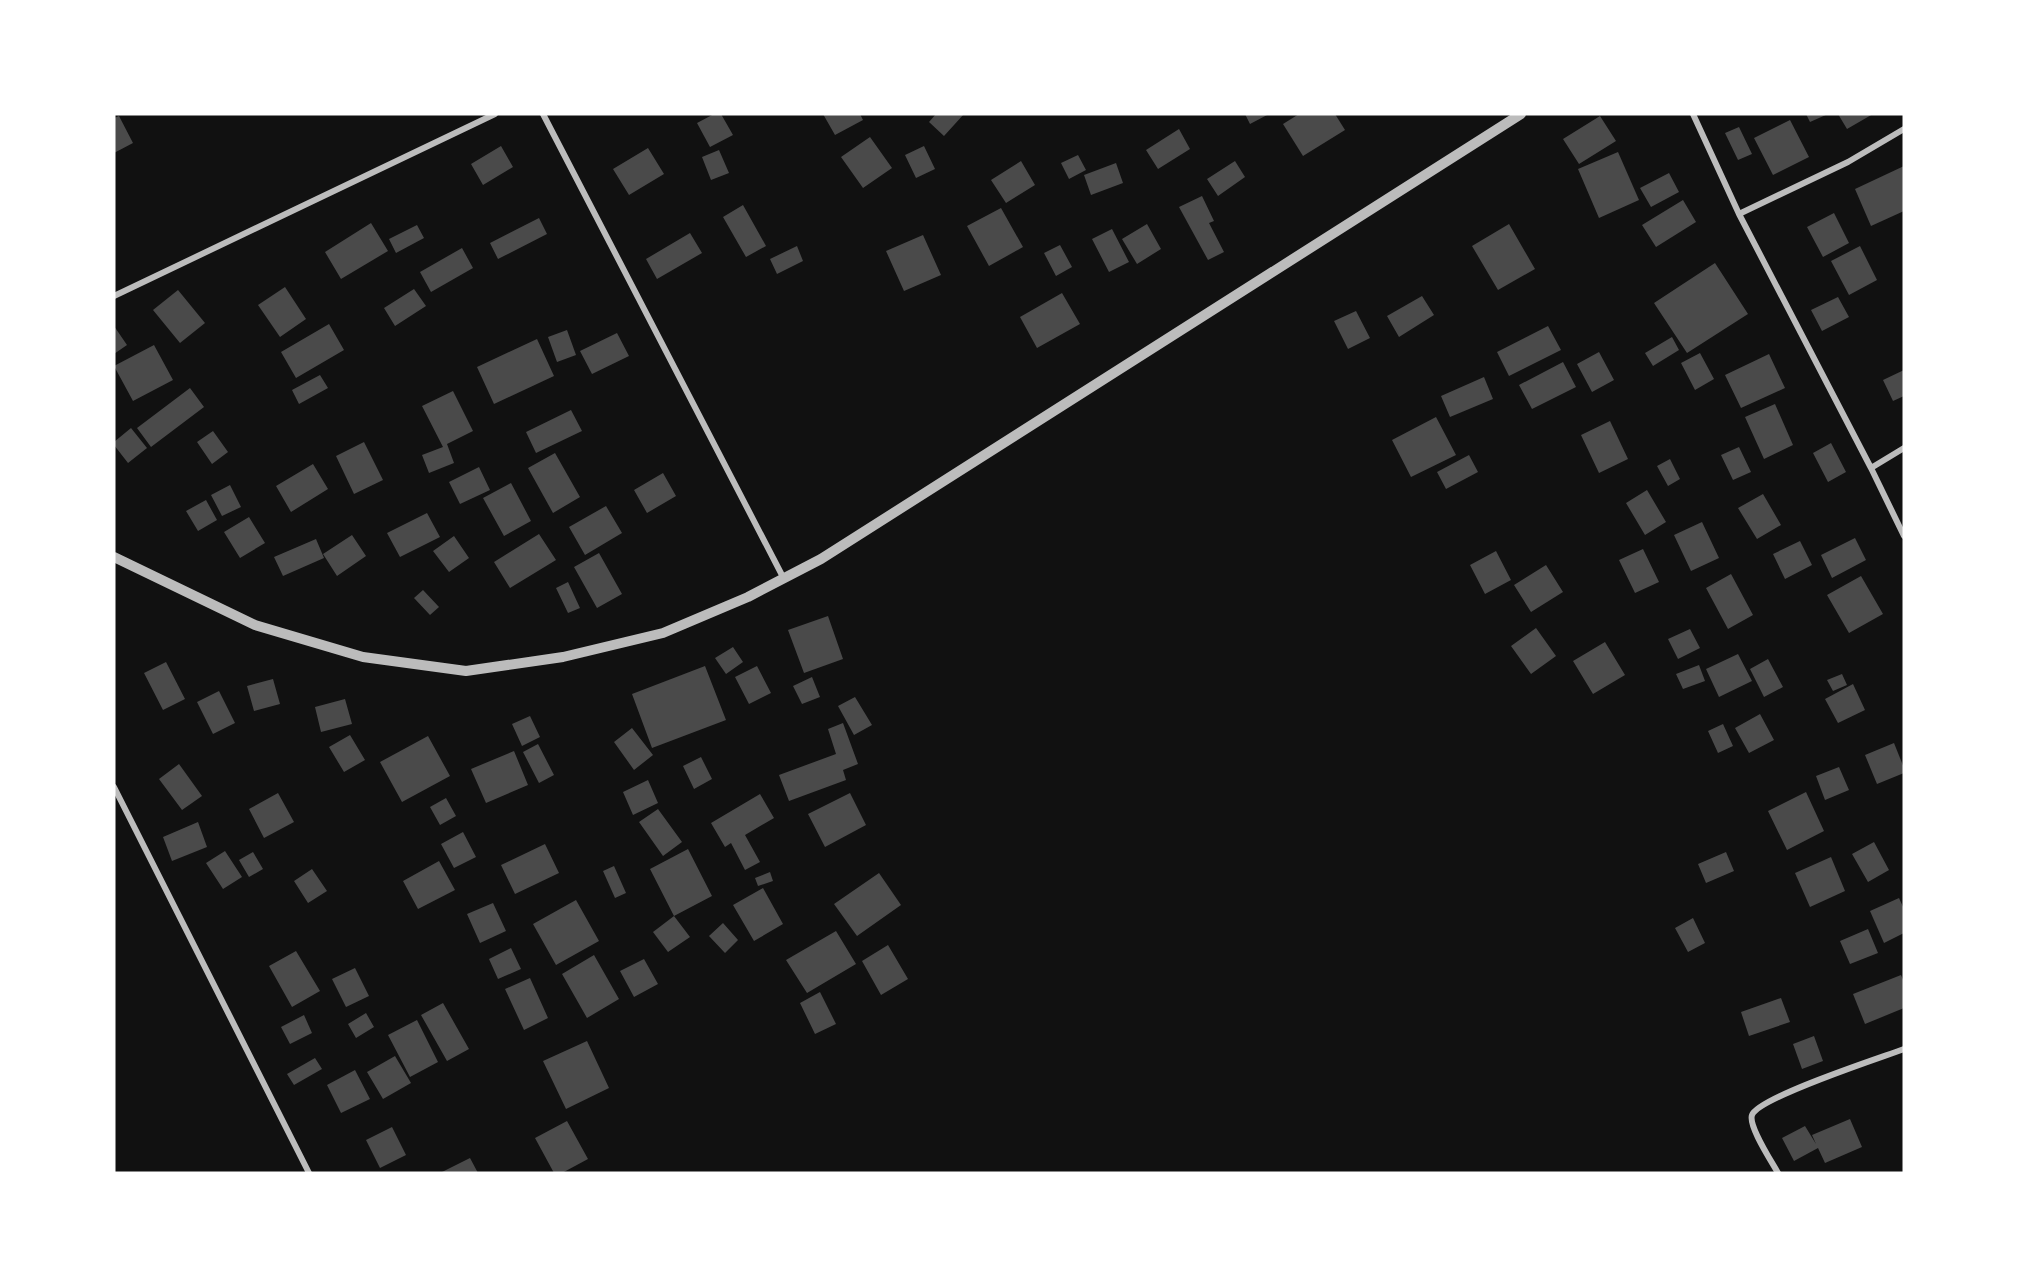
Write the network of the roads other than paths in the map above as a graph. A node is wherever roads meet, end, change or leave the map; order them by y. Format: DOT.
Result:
graph roads {
  1 [pos="495,114"];
  2 [pos="543,114"];
  3 [pos="1521,114"];
  4 [pos="1693,114"];
  5 [pos="1904,129"];
  6 [pos="1739,214"];
  7 [pos="114,296"];
  8 [pos="1904,448"];
  9 [pos="1871,468"];
  10 [pos="1904,536"];
  11 [pos="114,557"];
  12 [pos="784,579"];
  13 [pos="114,787"];
  14 [pos="1904,1049"];
  15 [pos="309,1173"];
  16 [pos="1778,1173"];
  1 -- 7 [label="street"];
  2 -- 12 [label="street"];
  3 -- 12 [label="street"];
  4 -- 6 [label="street"];
  5 -- 6 [label="street"];
  6 -- 9 [label="street"];
  8 -- 9 [label="street"];
  9 -- 10 [label="street"];
  11 -- 12 [label="street"];
  13 -- 15 [label="street"];
  14 -- 16 [label="street"];
}
